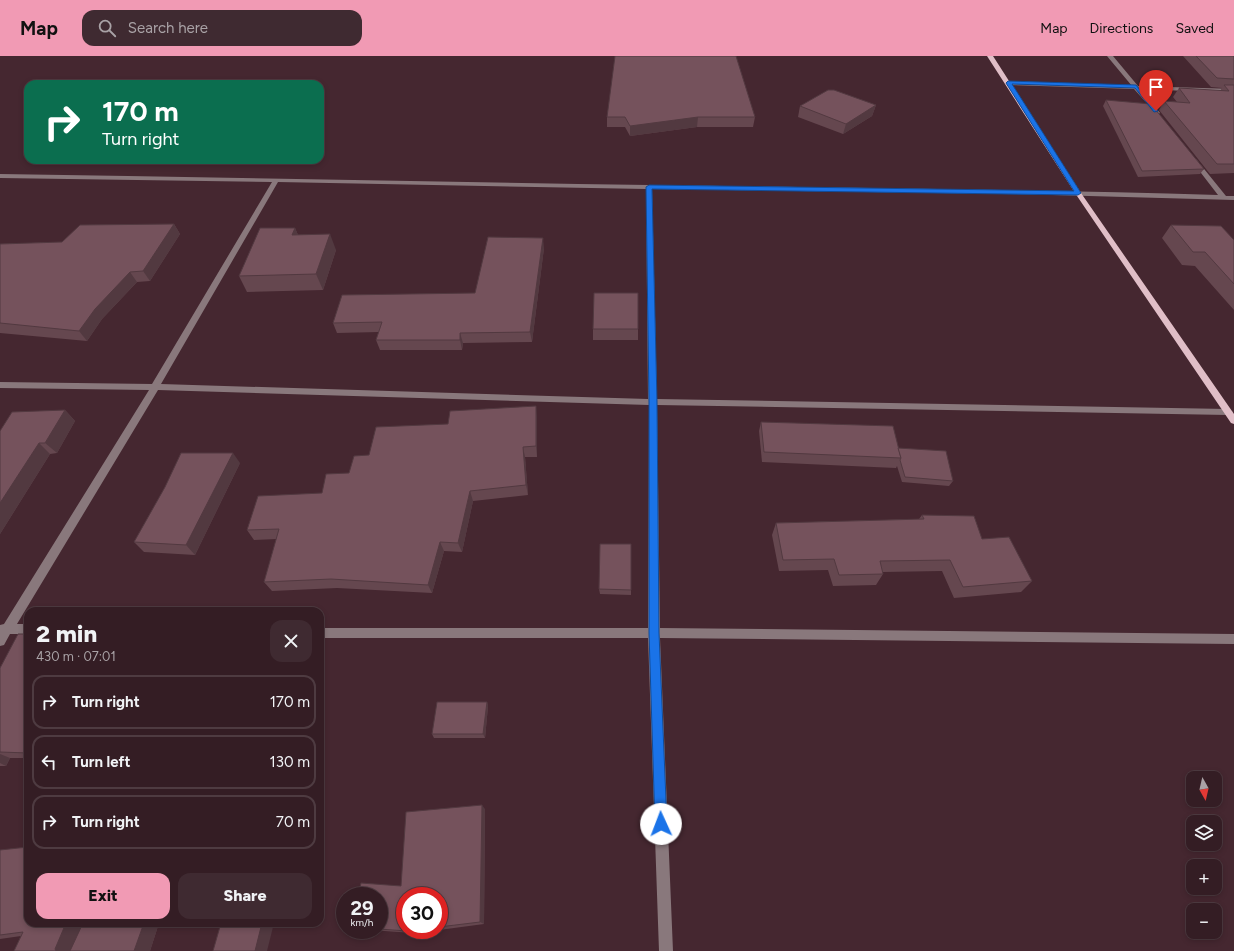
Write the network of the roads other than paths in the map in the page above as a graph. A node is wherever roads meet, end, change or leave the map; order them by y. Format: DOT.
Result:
graph roads {
  1 [pos="990,56"];
  2 [pos="1110,56"];
  3 [pos="1008,83"];
  4 [pos="1136,86"];
  5 [pos="1234,91"];
  6 [pos="1161,117"];
  7 [pos="1190,154"];
  8 [pos="0,176"];
  9 [pos="277,179"];
  10 [pos="649,187"];
  11 [pos="1078,193"];
  12 [pos="1224,198"];
  13 [pos="1234,198"];
  14 [pos="0,385"];
  15 [pos="155,387"];
  16 [pos="653,402"];
  17 [pos="1228,412"];
  18 [pos="1234,421"];
  19 [pos="4,629"];
  20 [pos="24,629"];
  21 [pos="324,633"];
  22 [pos="654,633"];
  23 [pos="1234,639"];
  24 [pos="0,641"];
  25 [pos="666,951"];
  1 -- 3 [label="main road"];
  2 -- 4 [label="street"];
  3 -- 4 [label="street"];
  3 -- 11 [label="main road"];
  4 -- 5 [label="street"];
  4 -- 6 [label="street"];
  7 -- 12 [label="street"];
  8 -- 9 [label="street"];
  9 -- 10 [label="street"];
  9 -- 15 [label="street"];
  10 -- 11 [label="street"];
  10 -- 16 [label="street"];
  11 -- 12 [label="street"];
  11 -- 17 [label="main road"];
  12 -- 13 [label="street"];
  14 -- 15 [label="street"];
  15 -- 16 [label="street"];
  15 -- 19 [label="street"];
  16 -- 17 [label="street"];
  16 -- 22 [label="street"];
  17 -- 18 [label="main road"];
  19 -- 20 [label="street"];
  19 -- 24 [label="street"];
  21 -- 22 [label="street"];
  22 -- 23 [label="street"];
  22 -- 25 [label="street"];
}
